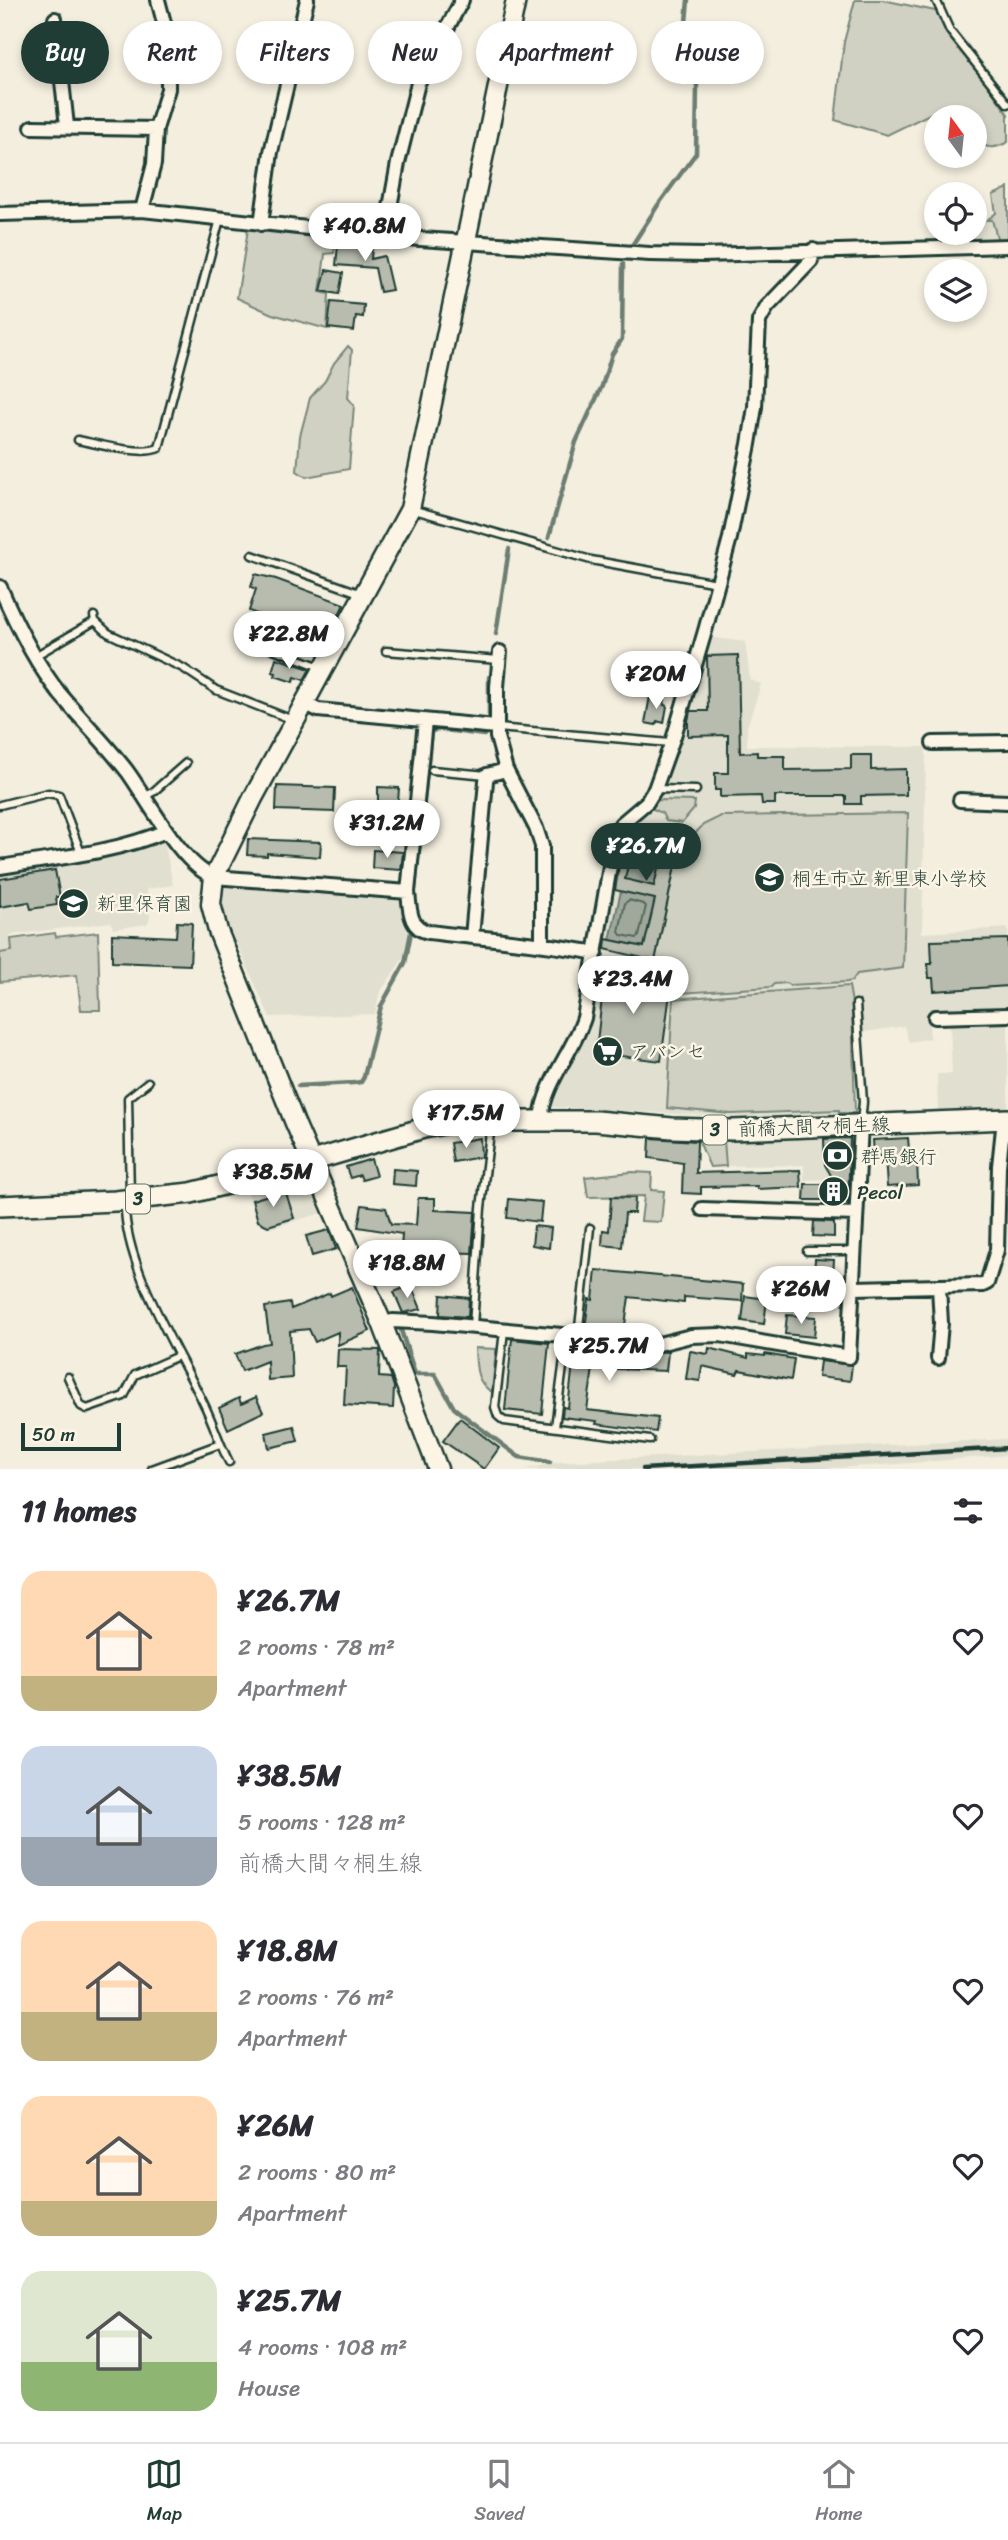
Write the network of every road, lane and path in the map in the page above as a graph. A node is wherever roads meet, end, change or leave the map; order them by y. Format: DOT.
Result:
graph roads {
  1 [pos="158,0"];
  2 [pos="307,0"];
  3 [pos="462,0"];
  4 [pos="516,0"];
  5 [pos="936,0"];
  6 [pos="55,19"];
  7 [pos="1008,104"];
  8 [pos="67,126"];
  9 [pos="32,127"];
  10 [pos="156,129"];
  11 [pos="142,211"];
  12 [pos="0,214"];
  13 [pos="220,219"];
  14 [pos="261,224"];
  15 [pos="385,235"];
  16 [pos="465,242"];
  17 [pos="1008,246"];
  18 [pos="813,250"];
  19 [pos="78,440"];
  20 [pos="410,509"];
  21 [pos="252,555"];
  22 [pos="717,583"];
  23 [pos="0,587"];
  24 [pos="364,594"];
  25 [pos="242,637"];
  26 [pos="386,651"];
  27 [pos="35,656"];
  28 [pos="500,656"];
  29 [pos="324,669"];
  30 [pos="306,704"];
  31 [pos="295,721"];
  32 [pos="425,721"];
  33 [pos="496,727"];
  34 [pos="1008,742"];
  35 [pos="670,743"];
  36 [pos="933,743"];
  37 [pos="186,763"];
  38 [pos="432,770"];
  39 [pos="506,770"];
  40 [pos="487,775"];
  41 [pos="655,789"];
  42 [pos="696,790"];
  43 [pos="144,797"];
  44 [pos="960,800"];
  45 [pos="1008,802"];
  46 [pos="0,805"];
  47 [pos="166,831"];
  48 [pos="81,853"];
  49 [pos="0,867"];
  50 [pos="214,877"];
  51 [pos="408,892"];
  52 [pos="472,937"];
  53 [pos="542,943"];
  54 [pos="596,953"];
  55 [pos="856,1004"];
  56 [pos="1008,1015"];
  57 [pos="935,1017"];
  58 [pos="148,1082"];
  59 [pos="541,1119"];
  60 [pos="1006,1119"];
  61 [pos="491,1120"];
  62 [pos="861,1125"];
  63 [pos="312,1161"];
  64 [pos="128,1199"];
  65 [pos="0,1206"];
  66 [pos="702,1209"];
  67 [pos="856,1214"];
  68 [pos="590,1228"];
  69 [pos="807,1251"];
  70 [pos="854,1251"];
  71 [pos="1002,1262"];
  72 [pos="939,1287"];
  73 [pos="854,1288"];
  74 [pos="382,1323"];
  75 [pos="473,1328"];
  76 [pos="504,1331"];
  77 [pos="573,1337"];
  78 [pos="178,1356"];
  79 [pos="938,1358"];
  80 [pos="68,1377"];
  81 [pos="555,1427"];
  82 [pos="650,1440"];
  83 [pos="220,1444"];
  84 [pos="229,1462"];
  85 [pos="152,1469"];
  86 [pos="438,1469"];
  1 -- 10 [label="street"];
  2 -- 14 [label="street"];
  3 -- 15 [label="street"];
  4 -- 16 [label="street"];
  5 -- 7 [label="lane"];
  6 -- 8 [label="street"];
  8 -- 9 [label="street"];
  8 -- 10 [label="street"];
  10 -- 11 [label="street"];
  11 -- 12 [label="street"];
  11 -- 13 [label="street"];
  13 -- 14 [label="street"];
  13 -- 19 [label="lane"];
  14 -- 15 [label="street"];
  15 -- 16 [label="street"];
  16 -- 18 [label="street"];
  16 -- 20 [label="street"];
  17 -- 18 [label="street"];
  18 -- 22 [label="street"];
  20 -- 22 [label="lane"];
  20 -- 24 [label="street"];
  21 -- 24 [label="lane"];
  22 -- 35 [label="street"];
  23 -- 27 [label="street"];
  24 -- 29 [label="street"];
  25 -- 29 [label="lane"];
  26 -- 28 [label="lane"];
  27 -- 31 [label="lane"];
  27 -- 43 [label="street"];
  28 -- 33 [label="street"];
  29 -- 30 [label="street"];
  30 -- 31 [label="street"];
  30 -- 32 [label="street"];
  31 -- 50 [label="street"];
  32 -- 33 [label="street"];
  32 -- 51 [label="street"];
  33 -- 35 [label="lane"];
  33 -- 39 [label="street"];
  34 -- 36 [label="street"];
  35 -- 41 [label="street"];
  37 -- 43 [label="lane"];
  38 -- 40 [label="lane"];
  39 -- 40 [label="street"];
  39 -- 53 [label="street"];
  40 -- 52 [label="street"];
  41 -- 42 [label="lane"];
  41 -- 54 [label="street"];
  43 -- 47 [label="street"];
  44 -- 45 [label="street"];
  46 -- 48 [label="lane"];
  47 -- 48 [label="street"];
  47 -- 50 [label="street"];
  48 -- 49 [label="street"];
  50 -- 51 [label="street"];
  50 -- 63 [label="street"];
  51 -- 52 [label="street"];
  52 -- 53 [label="street"];
  53 -- 54 [label="street"];
  54 -- 59 [label="street"];
  55 -- 62 [label="lane"];
  56 -- 57 [label="street"];
  58 -- 64 [label="lane"];
  59 -- 61 [label="main road, 前橋大間々桐生線 / 3"];
  59 -- 62 [label="main road, 前橋大間々桐生線 / 3"];
  60 -- 62 [label="main road, 前橋大間々桐生線 / 3"];
  60 -- 71 [label="street"];
  61 -- 63 [label="main road, 前橋大間々桐生線 / 3"];
  61 -- 75 [label="lane"];
  62 -- 67 [label="street"];
  63 -- 64 [label="main road, 前橋大間々桐生線 / 3"];
  63 -- 74 [label="street"];
  64 -- 65 [label="main road, 前橋大間々桐生線 / 3"];
  64 -- 78 [label="lane"];
  66 -- 67 [label="street"];
  67 -- 70 [label="street"];
  68 -- 77 [label="lane"];
  69 -- 70 [label="lane"];
  70 -- 73 [label="street"];
  71 -- 72 [label="street"];
  72 -- 73 [label="street"];
  72 -- 79 [label="street"];
  73 -- 77 [label="street"];
  74 -- 75 [label="street"];
  74 -- 86 [label="street"];
  75 -- 76 [label="street"];
  76 -- 77 [label="street"];
  76 -- 81 [label="lane"];
  77 -- 81 [label="lane"];
  78 -- 80 [label="lane"];
  78 -- 83 [label="lane"];
  81 -- 82 [label="lane"];
  83 -- 84 [label="lane"];
  83 -- 85 [label="lane"];
}
